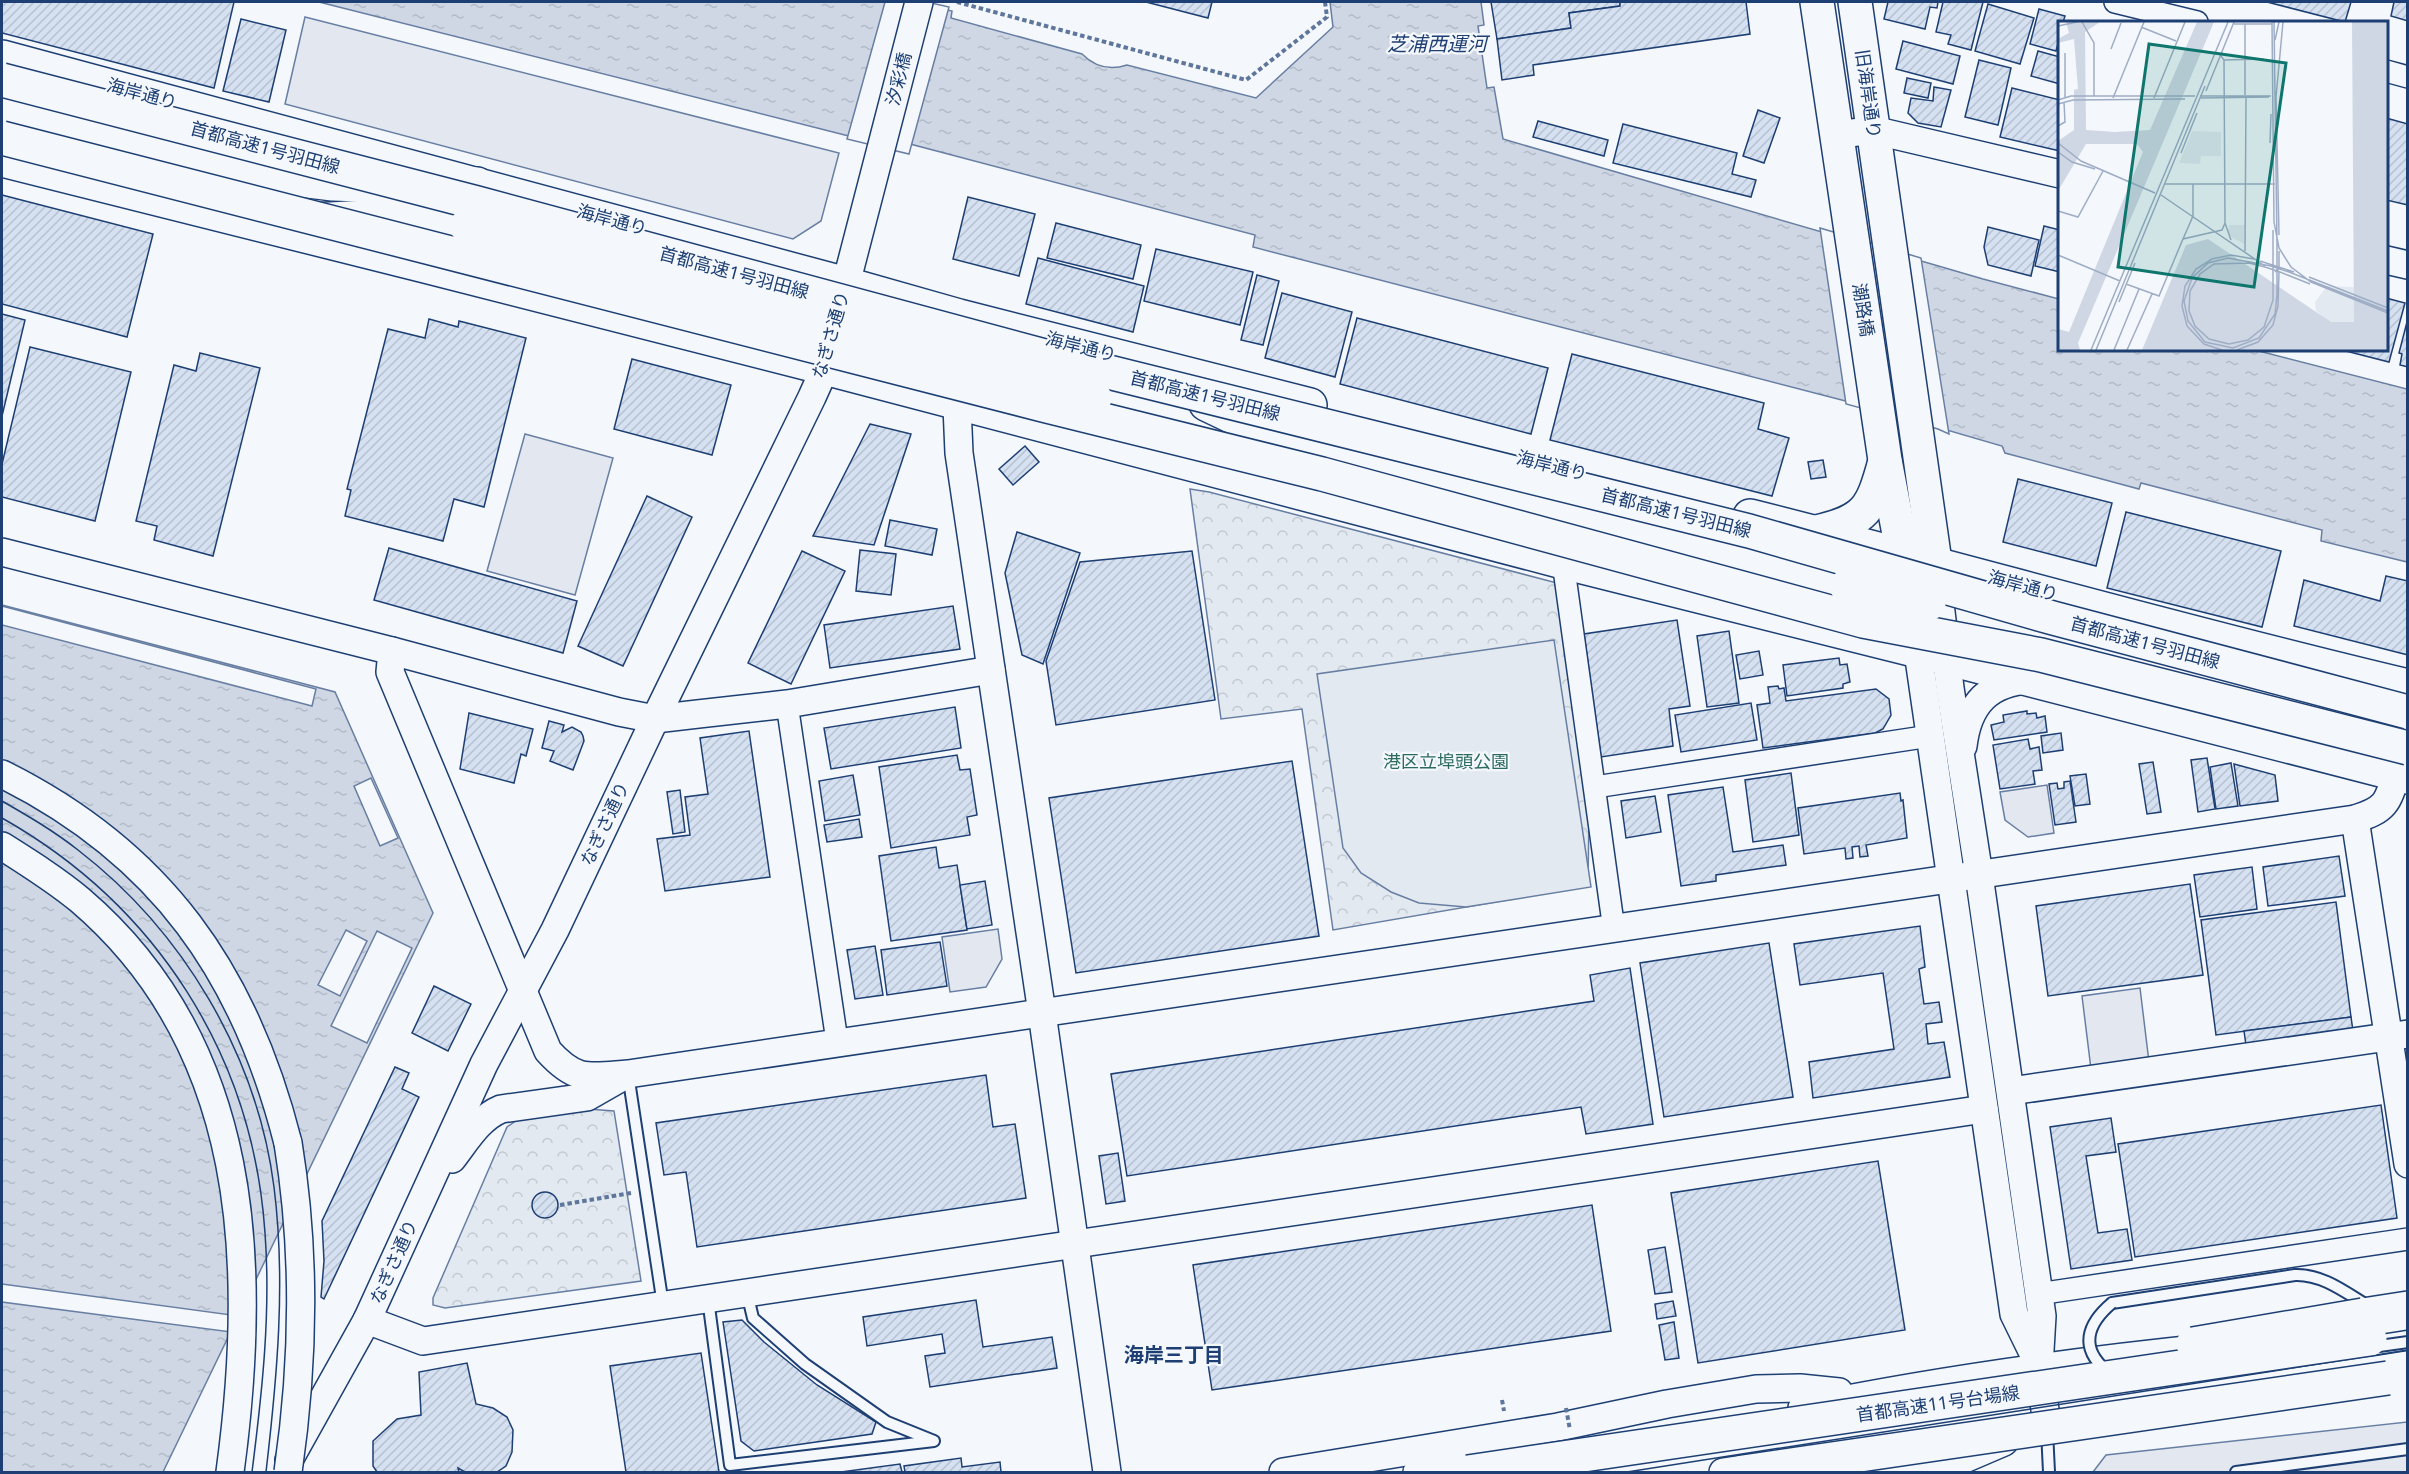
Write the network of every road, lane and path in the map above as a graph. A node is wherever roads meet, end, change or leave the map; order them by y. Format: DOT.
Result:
graph roads {
  1 [pos="919,2"];
  2 [pos="957,2"];
  3 [pos="989,2"];
  4 [pos="1325,2"];
  5 [pos="1817,2"];
  6 [pos="1855,2"];
  7 [pos="2115,2"];
  8 [pos="987,9"];
  9 [pos="2195,17"];
  10 [pos="2,57"];
  11 [pos="2388,72"];
  12 [pos="2408,77"];
  13 [pos="2,80"];
  14 [pos="2,107"];
  15 [pos="1873,130"];
  16 [pos="1837,135"];
  17 [pos="2,138"];
  18 [pos="879,157"];
  19 [pos="2,160"];
  20 [pos="1843,174"];
  21 [pos="2058,174"];
  22 [pos="477,184"];
  23 [pos="1881,186"];
  24 [pos="257,223"];
  25 [pos="2388,260"];
  26 [pos="2408,265"];
  27 [pos="846,284"];
  28 [pos="959,316"];
  29 [pos="1099,352"];
  30 [pos="825,368"];
  31 [pos="955,402"];
  32 [pos="1884,452"];
  33 [pos="1322,474"];
  34 [pos="1816,532"];
  35 [pos="2,552"];
  36 [pos="1903,555"];
  37 [pos="1563,562"];
  38 [pos="1935,562"];
  39 [pos="2053,618"];
  40 [pos="392,651"];
  41 [pos="1932,654"];
  42 [pos="991,670"];
  43 [pos="2031,680"];
  44 [pos="2408,686"];
  45 [pos="787,704"];
  46 [pos="2408,712"];
  47 [pos="654,719"];
  48 [pos="1930,736"];
  49 [pos="2404,766"];
  50 [pos="1963,767"];
  51 [pos="2,774"];
  52 [pos="1595,787"];
  53 [pos="2355,819"];
  54 [pos="2,846"];
  55 [pos="1979,875"];
  56 [pos="1951,879"];
  57 [pos="1614,930"];
  58 [pos="521,991"];
  59 [pos="1042,1013"];
  60 [pos="2398,1035"];
  61 [pos="837,1041"];
  62 [pos="628,1074"];
  63 [pos="2011,1091"];
  64 [pos="1984,1109"];
  65 [pos="2408,1164"];
  66 [pos="632,1193"];
  67 [pos="424,1195"];
  68 [pos="560,1205"];
  69 [pos="2408,1239"];
  70 [pos="1074,1244"];
  71 [pos="747,1292"];
  72 [pos="2038,1294"];
  73 [pos="708,1299"];
  74 [pos="663,1306"];
  75 [pos="2398,1316"];
  76 [pos="367,1320"];
  77 [pos="2408,1333"];
  78 [pos="2408,1342"];
  79 [pos="2408,1375"];
  80 [pos="2048,1377"];
  81 [pos="2408,1385"];
  82 [pos="1870,1394"];
  83 [pos="2047,1424"];
  84 [pos="2408,1449"];
  85 [pos="1464,1469"];
  86 [pos="230,1473"];
  87 [pos="282,1473"];
  88 [pos="288,1473"];
  89 [pos="1107,1473"];
  90 [pos="1283,1473"];
  91 [pos="1417,1473"];
  92 [pos="1723,1473"];
  93 [pos="1743,1473"];
  94 [pos="1874,1473"];
  95 [pos="2049,1473"];
  96 [pos="2236,1473"];
  1 -- 18 [label="street, 汐彩橋"];
  2 -- 8 [label="path"];
  3 -- 8 [label="path"];
  4 -- 8 [label="path"];
  5 -- 16 [label="main road, 旧海岸通り"];
  6 -- 15 [label="main road, 旧海岸通り"];
  7 -- 9 [label="street"];
  10 -- 22 [label="main road, 海岸通り"];
  11 -- 12 [label="street"];
  13 -- 39 [label="main road, 首都高速1号羽田線, bridge"];
  14 -- 22 [label="main road"];
  15 -- 16 [label="street"];
  15 -- 21 [label="street"];
  15 -- 23 [label="main road, 旧海岸通り"];
  16 -- 20 [label="main road, 旧海岸通り"];
  17 -- 33 [label="main road, 首都高速1号羽田線, bridge"];
  18 -- 27 [label="street, なぎさ通り"];
  19 -- 24 [label="main road"];
  20 -- 32 [label="main road, 潮路橋"];
  22 -- 27 [label="main road, 海岸通り"];
  23 -- 38 [label="main road, 潮路橋"];
  24 -- 30 [label="main road"];
  24 -- 33 [label="main road, bridge"];
  25 -- 26 [label="street"];
  27 -- 28 [label="main road, 海岸通り"];
  27 -- 30 [label="street, なぎさ通り"];
  28 -- 29 [label="main road, 海岸通り"];
  28 -- 31 [label="street"];
  29 -- 34 [label="main road, 海岸通り"];
  29 -- 39 [label="main road, bridge"];
  30 -- 31 [label="main road"];
  30 -- 47 [label="street, なぎさ通り"];
  31 -- 37 [label="main road"];
  31 -- 42 [label="street"];
  32 -- 34 [label="main road"];
  32 -- 36 [label="main road"];
  33 -- 49 [label="main road, 首都高速1号羽田線, bridge"];
  34 -- 36 [label="main road, 海岸通り"];
  35 -- 40 [label="street"];
  36 -- 38 [label="main road, 海岸通り"];
  36 -- 41 [label="street"];
  37 -- 41 [label="main road"];
  37 -- 52 [label="street"];
  38 -- 41 [label="street"];
  38 -- 44 [label="main road, 海岸通り"];
  39 -- 46 [label="main road, 首都高速1号羽田線, bridge"];
  40 -- 47 [label="street"];
  40 -- 58 [label="street"];
  41 -- 43 [label="main road"];
  41 -- 48 [label="street"];
  41 -- 50 [label="street"];
  42 -- 45 [label="street"];
  42 -- 59 [label="street"];
  43 -- 49 [label="main road"];
  43 -- 50 [label="street"];
  45 -- 47 [label="street"];
  45 -- 61 [label="street"];
  47 -- 58 [label="street, なぎさ通り"];
  48 -- 52 [label="street"];
  48 -- 56 [label="street"];
  49 -- 53 [label="street"];
  50 -- 55 [label="street"];
  51 -- 88 [label="street, bridge"];
  52 -- 57 [label="street"];
  53 -- 55 [label="street"];
  53 -- 60 [label="street"];
  54 -- 86 [label="street"];
  55 -- 56 [label="street"];
  55 -- 63 [label="street"];
  56 -- 57 [label="street"];
  56 -- 64 [label="street"];
  57 -- 59 [label="street"];
  58 -- 62 [label="street"];
  58 -- 67 [label="street, なぎさ通り"];
  59 -- 61 [label="street"];
  59 -- 70 [label="street"];
  60 -- 63 [label="street"];
  60 -- 65 [label="street"];
  61 -- 62 [label="street"];
  62 -- 67 [label="street"];
  62 -- 74 [label="lane"];
  63 -- 72 [label="street"];
  64 -- 70 [label="street"];
  64 -- 80 [label="street"];
  66 -- 68 [label="path"];
  67 -- 76 [label="street, なぎさ通り"];
  69 -- 72 [label="street"];
  70 -- 71 [label="street"];
  70 -- 89 [label="street"];
  71 -- 73 [label="street"];
  71 -- 73 [label="lane"];
  72 -- 80 [label="street"];
  73 -- 74 [label="street"];
  74 -- 76 [label="street"];
  75 -- 78 [label="lane, bridge"];
  75 -- 80 [label="main road, bridge"];
  76 -- 87 [label="street, なぎさ通り"];
  77 -- 80 [label="main road, 首都高速11号台場線, bridge"];
  79 -- 93 [label="main road, bridge"];
  80 -- 82 [label="street"];
  80 -- 83 [label="street"];
  80 -- 85 [label="main road, 首都高速11号台場線, bridge"];
  81 -- 83 [label="street"];
  82 -- 85 [label="street"];
  82 -- 90 [label="street"];
  83 -- 92 [label="street"];
  83 -- 94 [label="street"];
  83 -- 95 [label="lane"];
  84 -- 96 [label="lane"];
  85 -- 91 [label="street"];
}
